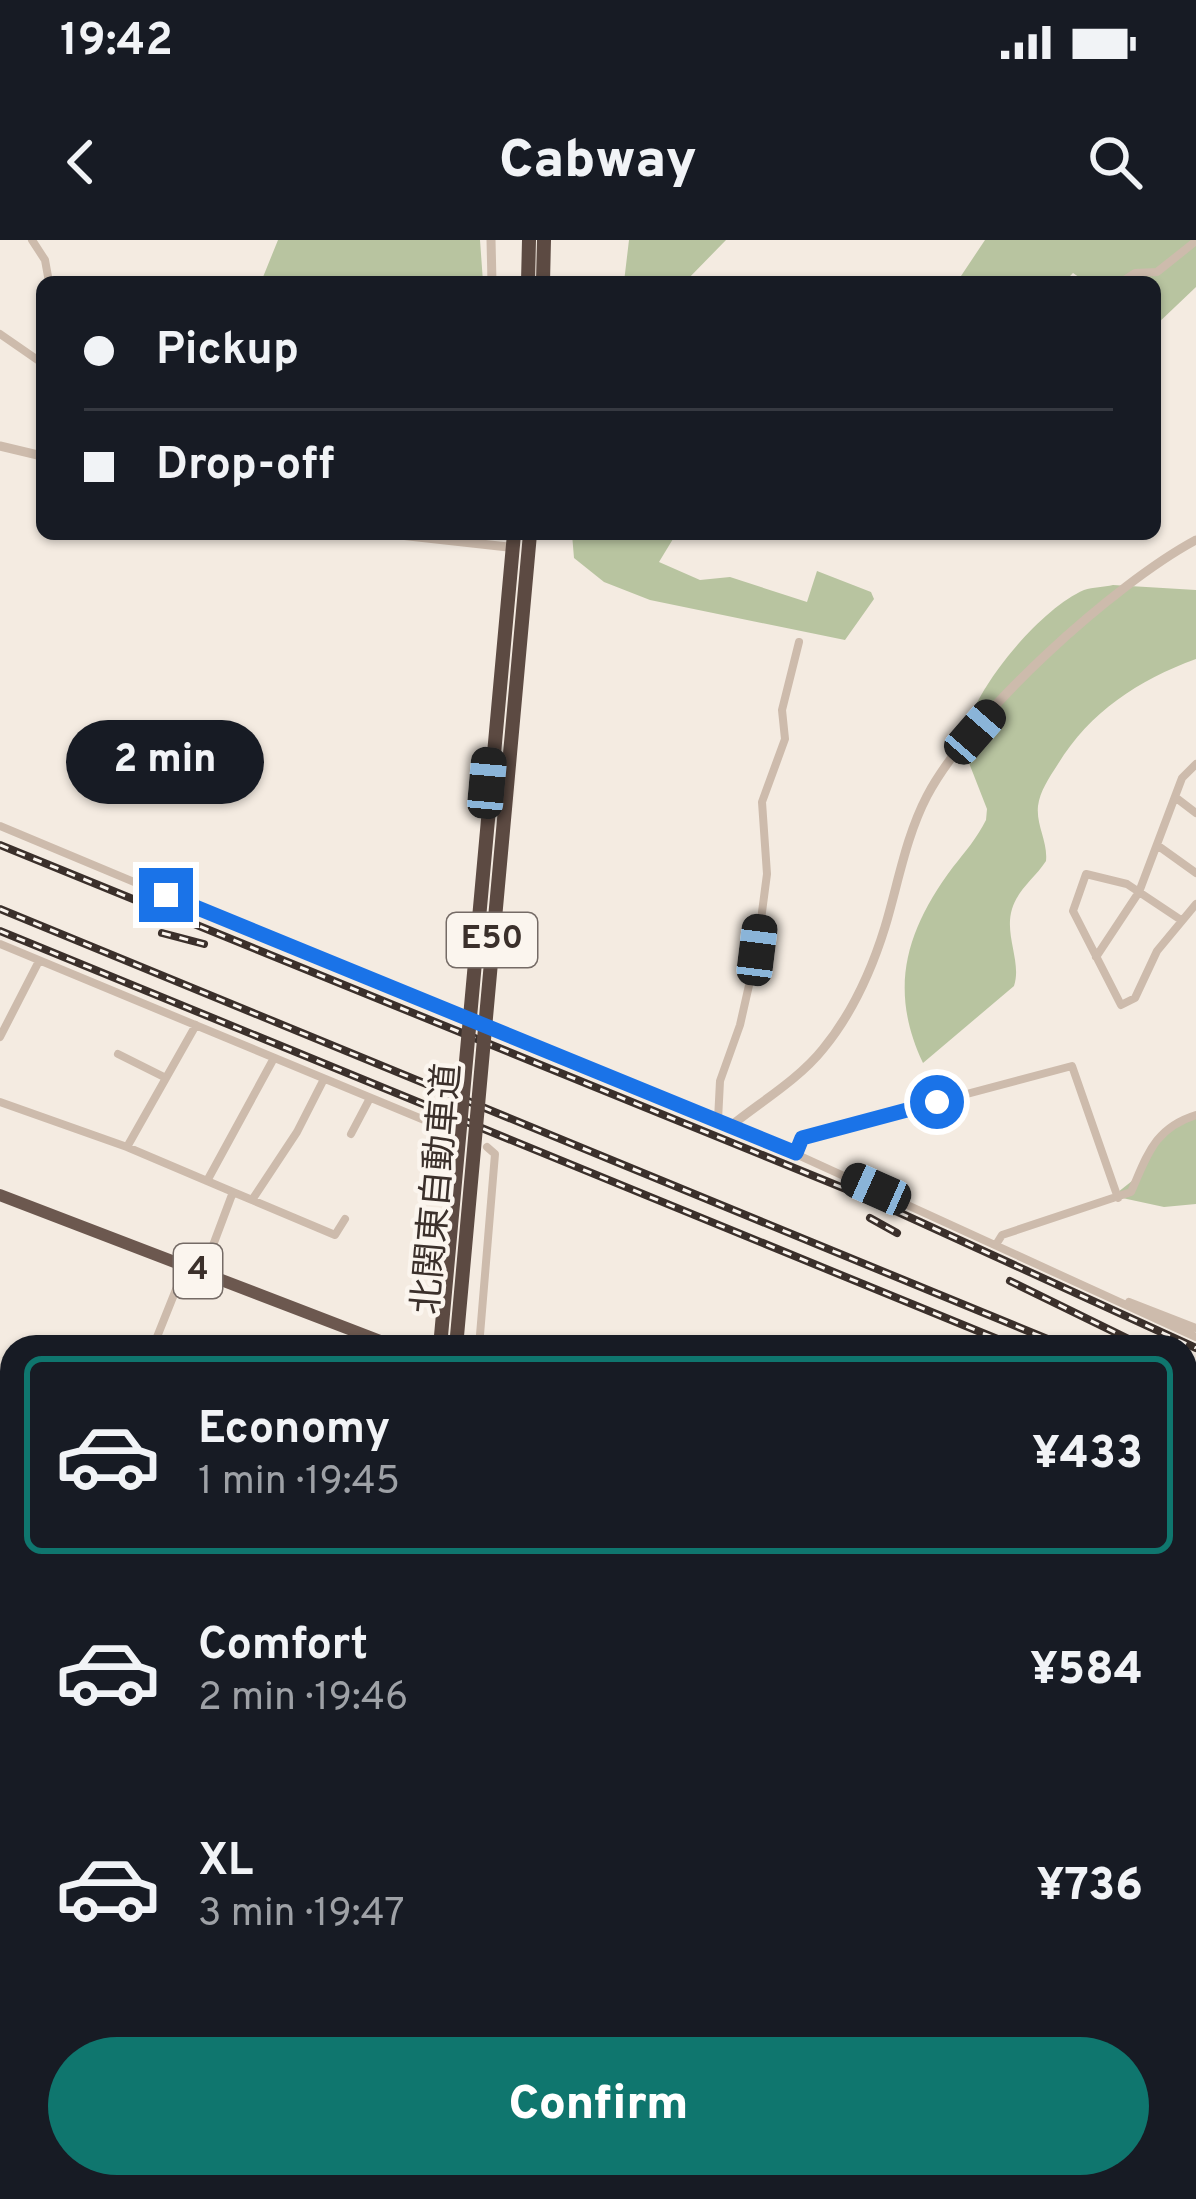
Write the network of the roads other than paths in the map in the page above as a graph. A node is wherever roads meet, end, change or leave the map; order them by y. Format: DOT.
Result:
graph roads {
  1 [pos="32,240"];
  2 [pos="491,240"];
  3 [pos="529,240"];
  4 [pos="544,240"];
  5 [pos="1196,242"];
  6 [pos="48,276"];
  7 [pos="492,276"];
  8 [pos="536,276"];
  9 [pos="1130,276"];
  10 [pos="0,334"];
  11 [pos="36,359"];
  12 [pos="0,446"];
  13 [pos="36,455"];
  14 [pos="510,540"];
  15 [pos="510,540"];
  16 [pos="529,540"];
  17 [pos="1196,540"];
  18 [pos="799,642"];
  19 [pos="1196,764"];
  20 [pos="1175,797"];
  21 [pos="1196,813"];
  22 [pos="0,826"];
  23 [pos="1157,845"];
  24 [pos="1196,873"];
  25 [pos="1139,892"];
  26 [pos="1196,904"];
  27 [pos="1181,920"];
  28 [pos="0,944"];
  29 [pos="1096,957"];
  30 [pos="39,961"];
  31 [pos="464,1018"];
  32 [pos="196,1025"];
  33 [pos="0,1037"];
  34 [pos="118,1054"];
  35 [pos="274,1058"];
  36 [pos="166,1078"];
  37 [pos="324,1078"];
  38 [pos="370,1098"];
  39 [pos="0,1102"];
  40 [pos="1196,1114"];
  41 [pos="718,1120"];
  42 [pos="732,1125"];
  43 [pos="446,1129"];
  44 [pos="350,1135"];
  45 [pos="127,1147"];
  46 [pos="487,1147"];
  47 [pos="796,1153"];
  48 [pos="207,1181"];
  49 [pos="233,1192"];
  50 [pos="0,1195"];
  51 [pos="1118,1198"];
  52 [pos="252,1200"];
  53 [pos="345,1220"];
  54 [pos="997,1243"];
  55 [pos="185,1267"];
  56 [pos="203,1273"];
  57 [pos="1196,1332"];
  58 [pos="158,1335"];
  59 [pos="365,1335"];
  60 [pos="441,1335"];
  61 [pos="457,1335"];
  62 [pos="480,1335"];
  1 -- 6 [label="street"];
  2 -- 7 [label="street"];
  3 -- 8 [label="highway"];
  4 -- 8 [label="highway"];
  5 -- 9 [label="street"];
  10 -- 11 [label="street"];
  12 -- 13 [label="street"];
  14 -- 31 [label="street"];
  15 -- 60 [label="highway, 北関東自動車道 / E50, bridge"];
  16 -- 61 [label="highway, 北関東自動車道 / E50, bridge"];
  17 -- 42 [label="street"];
  18 -- 41 [label="street"];
  19 -- 20 [label="street"];
  20 -- 21 [label="street"];
  20 -- 23 [label="street"];
  22 -- 31 [label="street"];
  23 -- 24 [label="street"];
  23 -- 25 [label="street"];
  25 -- 27 [label="street"];
  25 -- 29 [label="street"];
  25 -- 29 [label="street"];
  26 -- 27 [label="street"];
  27 -- 29 [label="street"];
  28 -- 30 [label="street"];
  30 -- 32 [label="street"];
  30 -- 33 [label="street"];
  31 -- 41 [label="street"];
  32 -- 35 [label="street"];
  32 -- 36 [label="street"];
  34 -- 36 [label="street"];
  35 -- 37 [label="street"];
  35 -- 48 [label="street"];
  36 -- 45 [label="street"];
  37 -- 38 [label="street"];
  37 -- 52 [label="street"];
  38 -- 43 [label="street"];
  38 -- 44 [label="street"];
  39 -- 45 [label="street"];
  40 -- 51 [label="street"];
  41 -- 42 [label="street"];
  42 -- 47 [label="street"];
  45 -- 48 [label="street"];
  46 -- 62 [label="street"];
  47 -- 51 [label="street"];
  47 -- 54 [label="street"];
  48 -- 49 [label="street"];
  49 -- 52 [label="street"];
  49 -- 56 [label="street"];
  50 -- 55 [label="highway, 4"];
  51 -- 54 [label="street"];
  52 -- 53 [label="street"];
  54 -- 57 [label="street"];
  55 -- 56 [label="highway, 4"];
  55 -- 58 [label="street"];
  56 -- 59 [label="highway, 4"];
}
